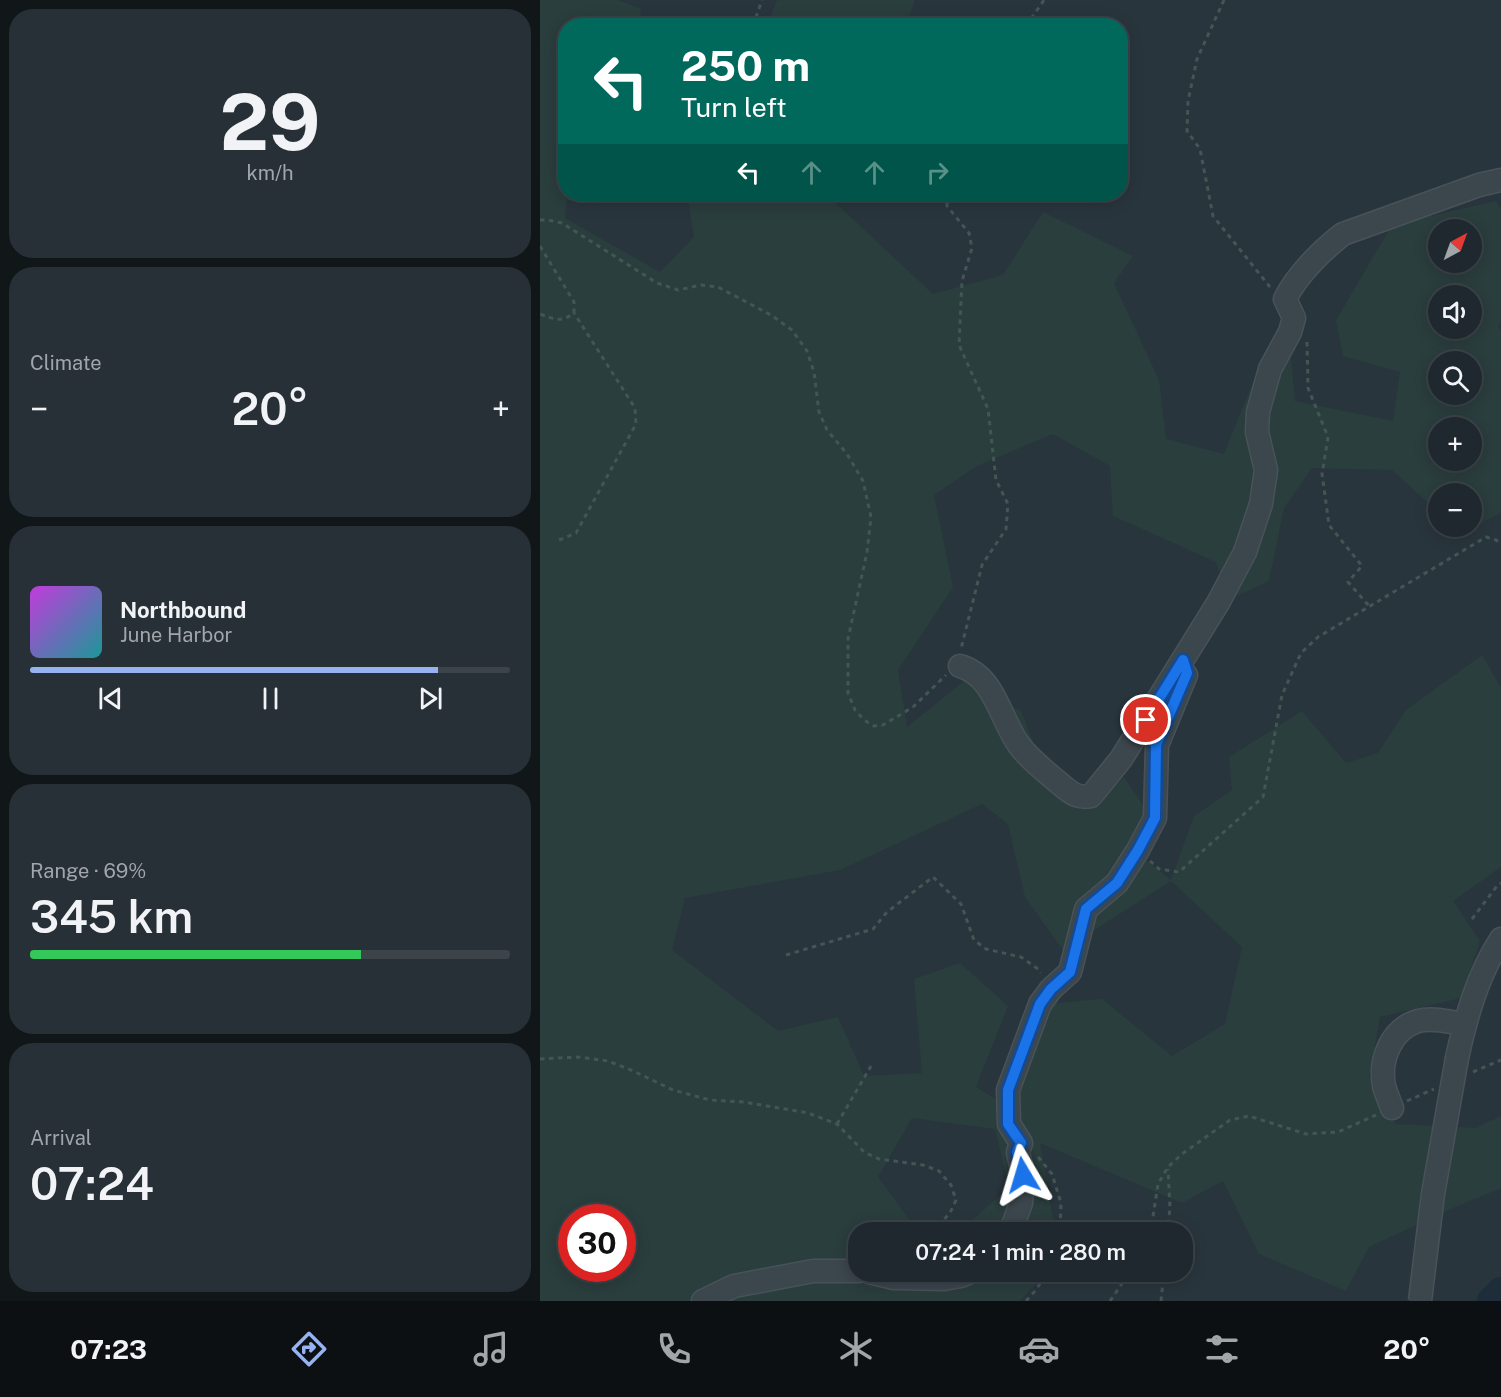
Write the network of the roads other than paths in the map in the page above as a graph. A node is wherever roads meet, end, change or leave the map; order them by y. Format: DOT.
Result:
graph roads {
  1 [pos="1501,180"];
  2 [pos="1183,660"];
  3 [pos="960,666"];
  4 [pos="1501,939"];
  5 [pos="1464,1024"];
  6 [pos="1392,1108"];
  7 [pos="1014,1222"];
  8 [pos="848,1271"];
  9 [pos="702,1301"];
  10 [pos="1420,1301"];
  1 -- 2 [label="street"];
  2 -- 3 [label="street"];
  2 -- 7 [label="street"];
  4 -- 5 [label="street"];
  5 -- 6 [label="street"];
  5 -- 10 [label="street, bridge"];
  8 -- 9 [label="street"];
}
